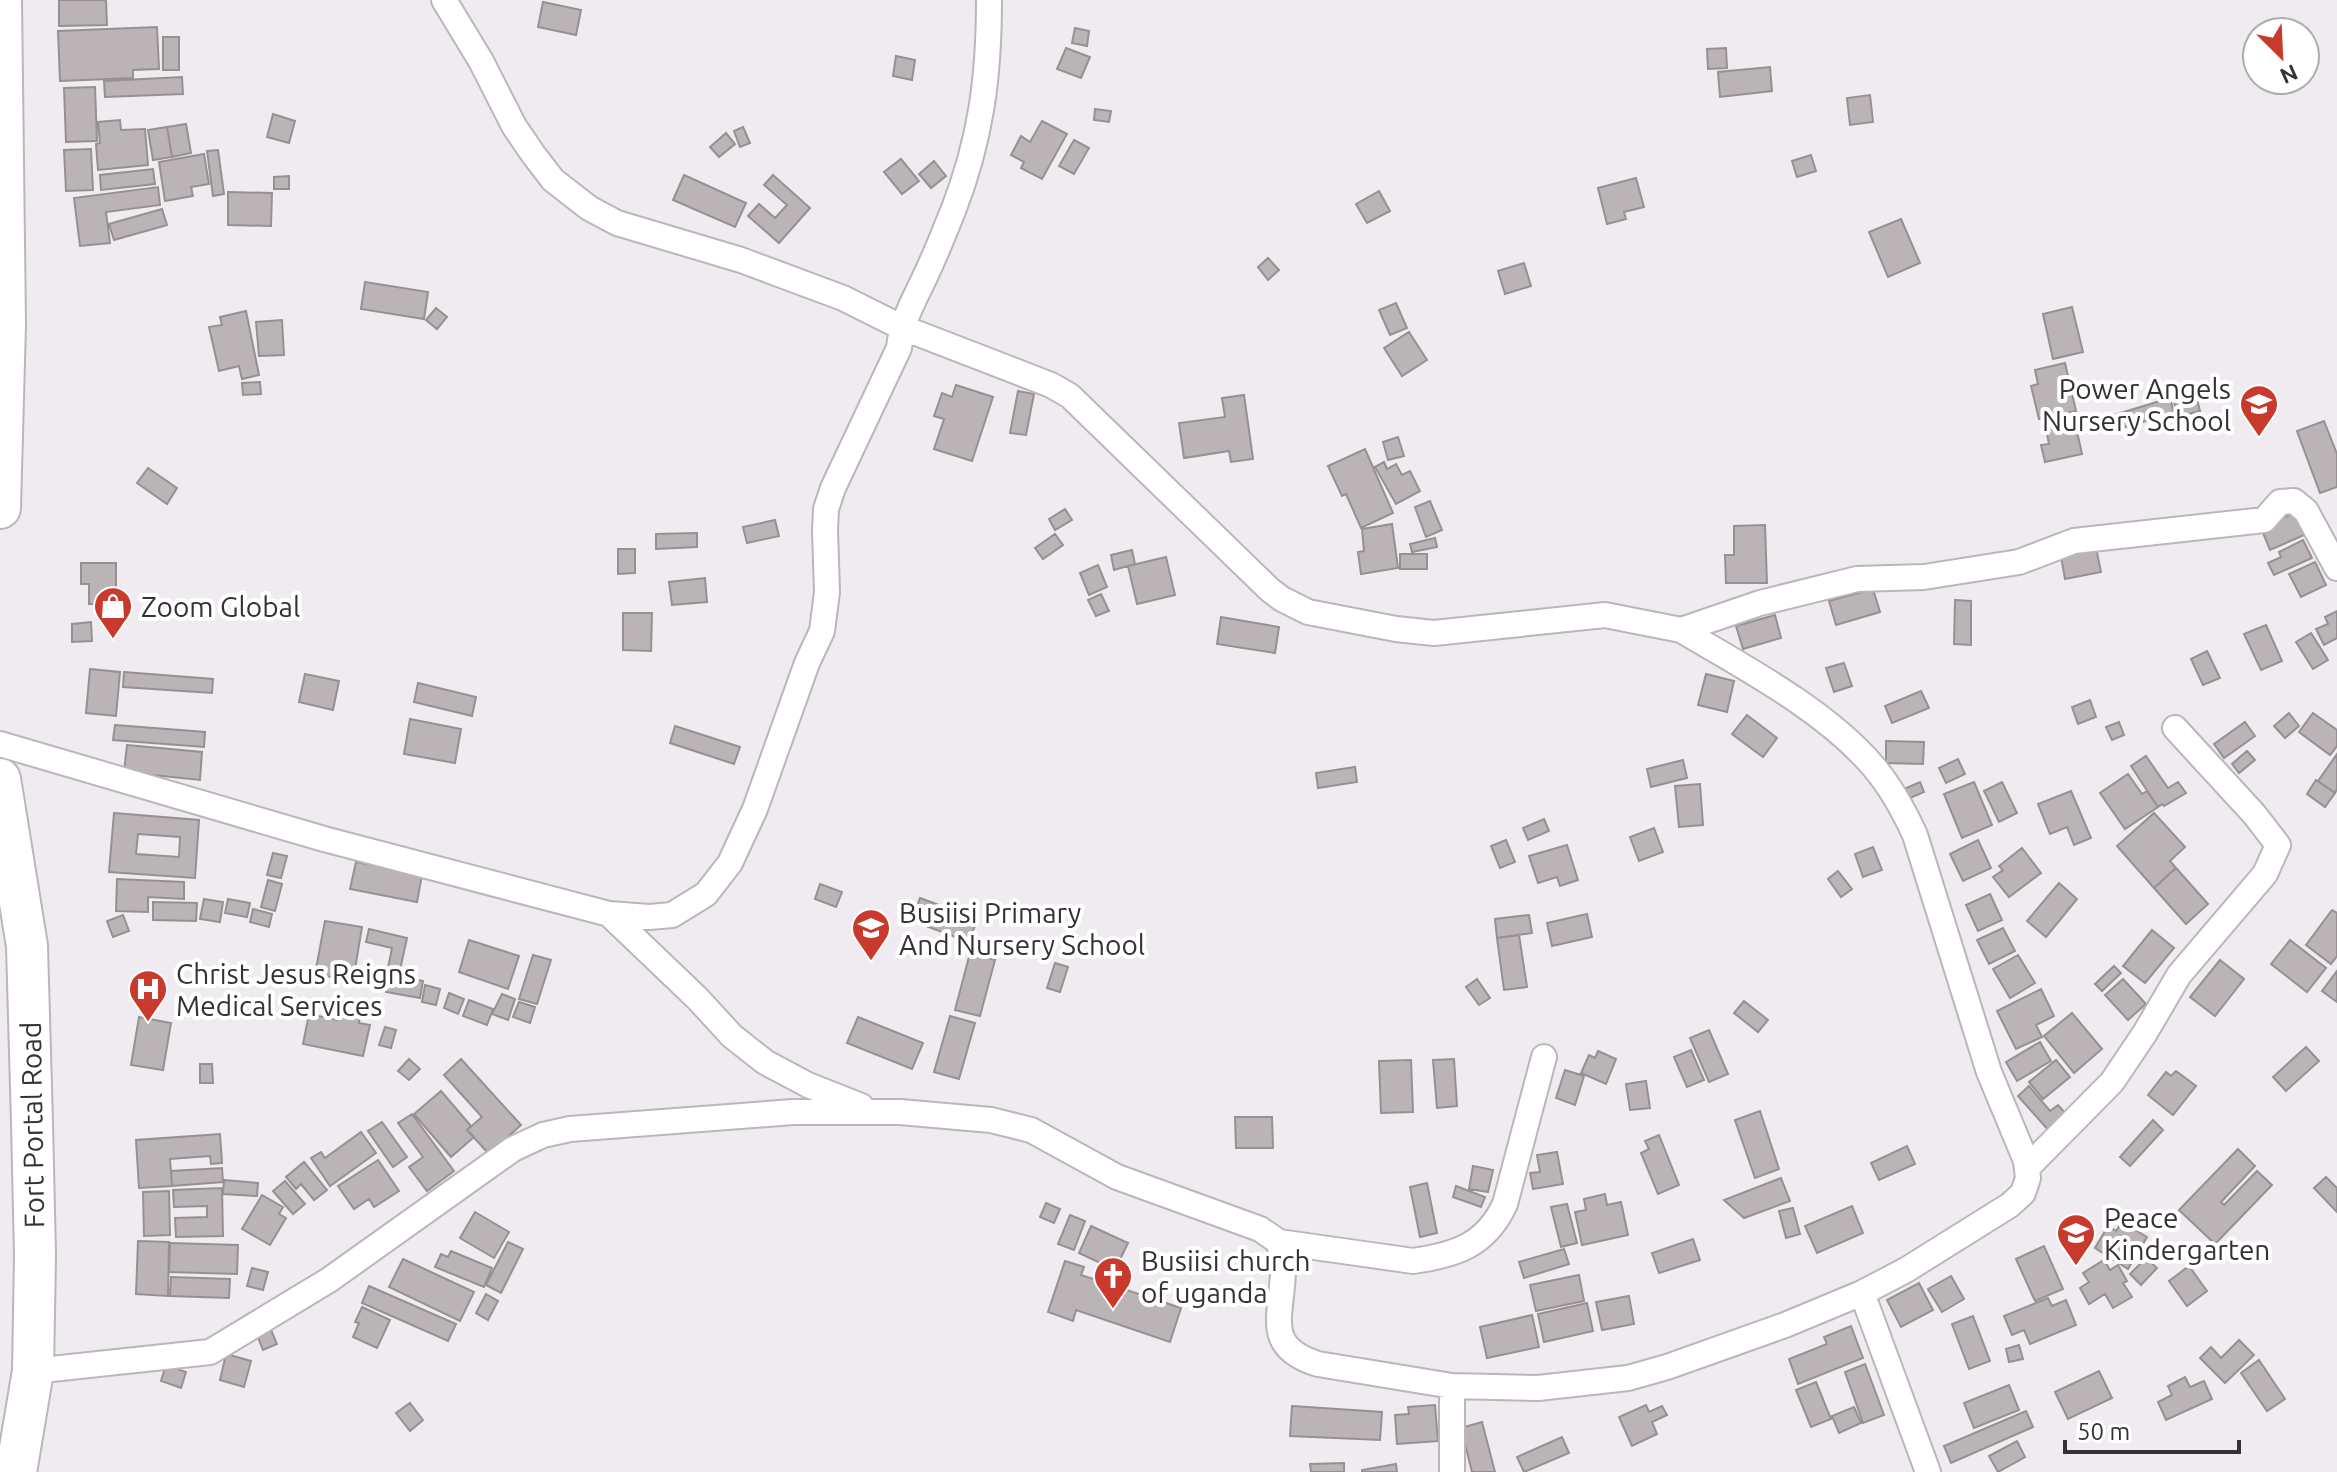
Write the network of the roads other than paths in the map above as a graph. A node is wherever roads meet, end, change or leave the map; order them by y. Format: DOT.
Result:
graph roads {
  1 [pos="1,0"];
  2 [pos="444,0"];
  3 [pos="989,0"];
  4 [pos="901,327"];
  5 [pos="0,508"];
  6 [pos="2337,568"];
  7 [pos="1681,630"];
  8 [pos="2175,728"];
  9 [pos="0,744"];
  10 [pos="0,779"];
  11 [pos="609,914"];
  12 [pos="1544,1057"];
  13 [pos="874,1112"];
  14 [pos="2027,1168"];
  15 [pos="1279,1242"];
  16 [pos="1862,1293"];
  17 [pos="33,1371"];
  18 [pos="1452,1386"];
  19 [pos="16,1472"];
  20 [pos="1452,1472"];
  21 [pos="1928,1472"];
  1 -- 5 [label="main road"];
  2 -- 4 [label="street"];
  3 -- 4 [label="street"];
  4 -- 7 [label="street"];
  4 -- 11 [label="street"];
  6 -- 7 [label="street"];
  7 -- 14 [label="street"];
  8 -- 14 [label="street"];
  9 -- 11 [label="street"];
  10 -- 17 [label="main road, Fort Portal Road"];
  11 -- 13 [label="street"];
  12 -- 15 [label="street"];
  13 -- 15 [label="street"];
  13 -- 17 [label="street"];
  14 -- 16 [label="street"];
  15 -- 18 [label="street"];
  16 -- 18 [label="street"];
  16 -- 21 [label="street"];
  17 -- 19 [label="main road, Fort Portal Road"];
  18 -- 20 [label="street"];
}
